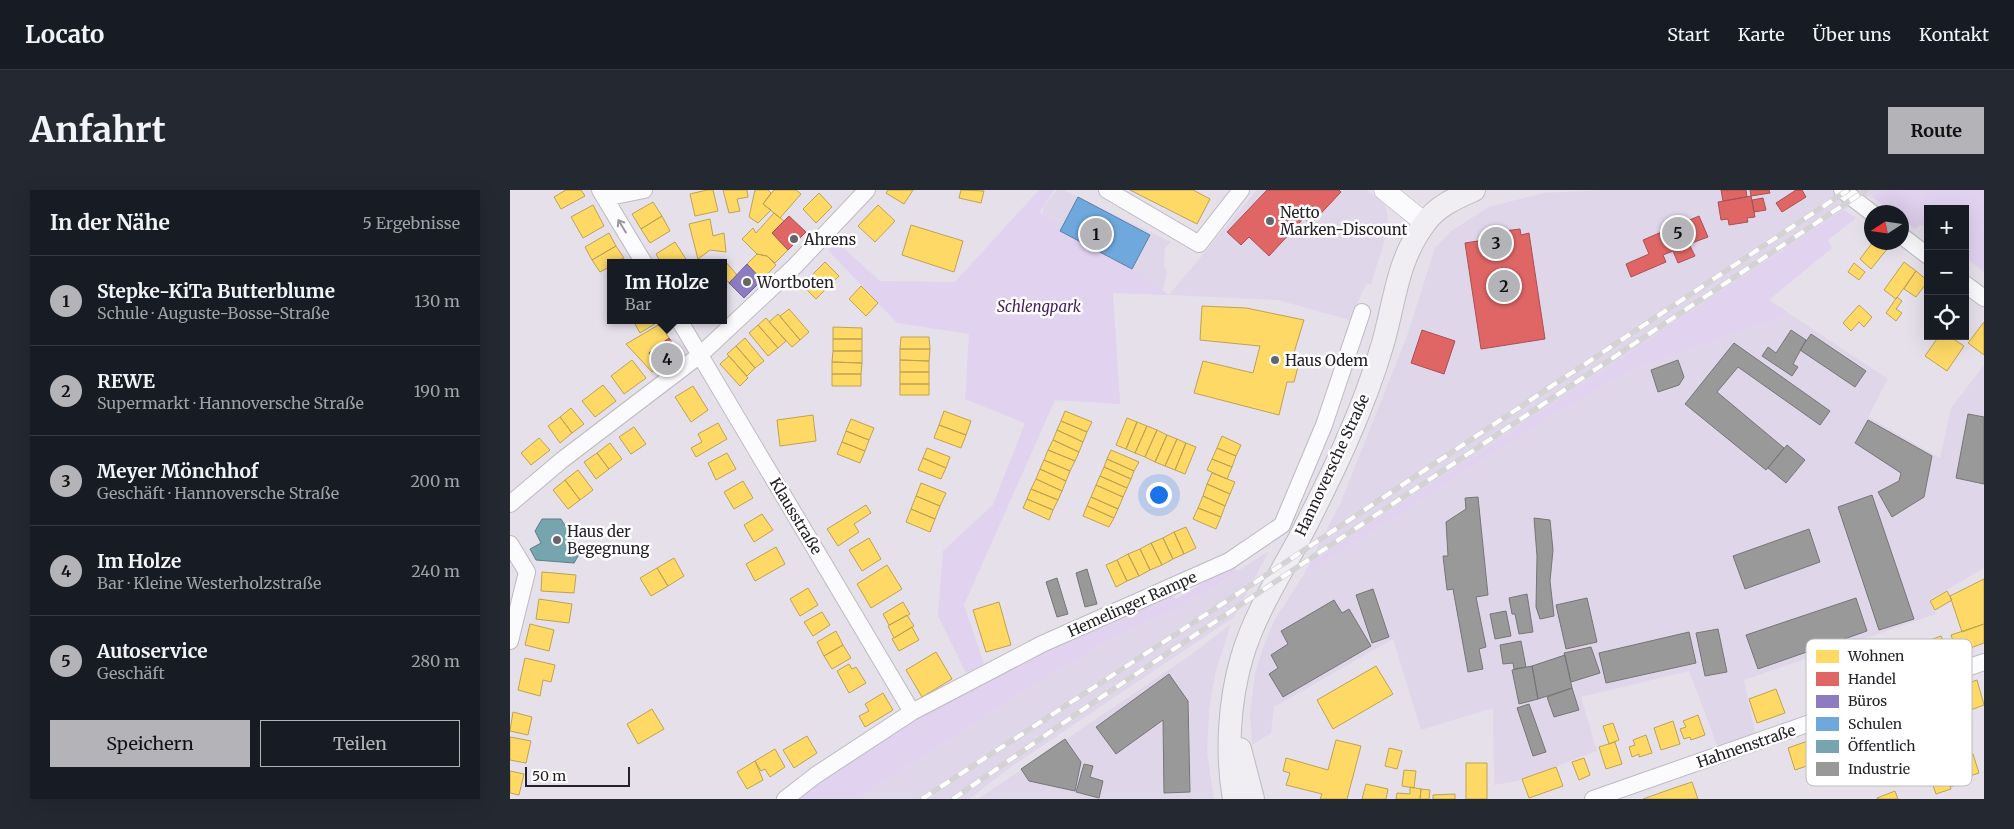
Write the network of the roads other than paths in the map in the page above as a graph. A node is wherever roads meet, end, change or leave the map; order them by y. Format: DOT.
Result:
graph roads {
  1 [pos="644,190"];
  2 [pos="867,190"];
  3 [pos="1107,190"];
  4 [pos="1241,190"];
  5 [pos="1384,190"];
  6 [pos="1474,190"];
  7 [pos="1842,190"];
  8 [pos="602,194"];
  9 [pos="1864,207"];
  10 [pos="1425,223"];
  11 [pos="1909,241"];
  12 [pos="1924,253"];
  13 [pos="642,259"];
  14 [pos="1969,287"];
  15 [pos="1984,298"];
  16 [pos="1362,312"];
  17 [pos="681,324"];
  18 [pos="700,355"];
  19 [pos="510,504"];
  20 [pos="510,544"];
  21 [pos="510,641"];
  22 [pos="1984,662"];
  23 [pos="1972,666"];
  24 [pos="1233,705"];
  25 [pos="912,712"];
  26 [pos="1806,724"];
  27 [pos="785,799"];
  28 [pos="1234,799"];
  29 [pos="1253,799"];
  30 [pos="1593,799"];
  1 -- 8 [label="street"];
  2 -- 18 [label="street"];
  3 -- 4 [label="street"];
  5 -- 10 [label="street"];
  6 -- 10 [label="main road, Hannoversche Straße"];
  7 -- 9 [label="street"];
  13 -- 8 [label="street, one-way"];
  10 -- 24 [label="main road, Hannoversche Straße"];
  11 -- 12 [label="street"];
  14 -- 15 [label="street"];
  16 -- 25 [label="street, Hemelinger Rampe"];
  17 -- 18 [label="street, Klausstraße"];
  18 -- 19 [label="street"];
  18 -- 25 [label="street, Klausstraße"];
  20 -- 21 [label="street"];
  22 -- 23 [label="street, Hahnenstraße"];
  24 -- 28 [label="main road, Hannoversche Straße"];
  24 -- 29 [label="main road, Hannoversche Straße"];
  25 -- 27 [label="street, Hemelinger Rampe"];
  26 -- 30 [label="street, Hahnenstraße"];
}
